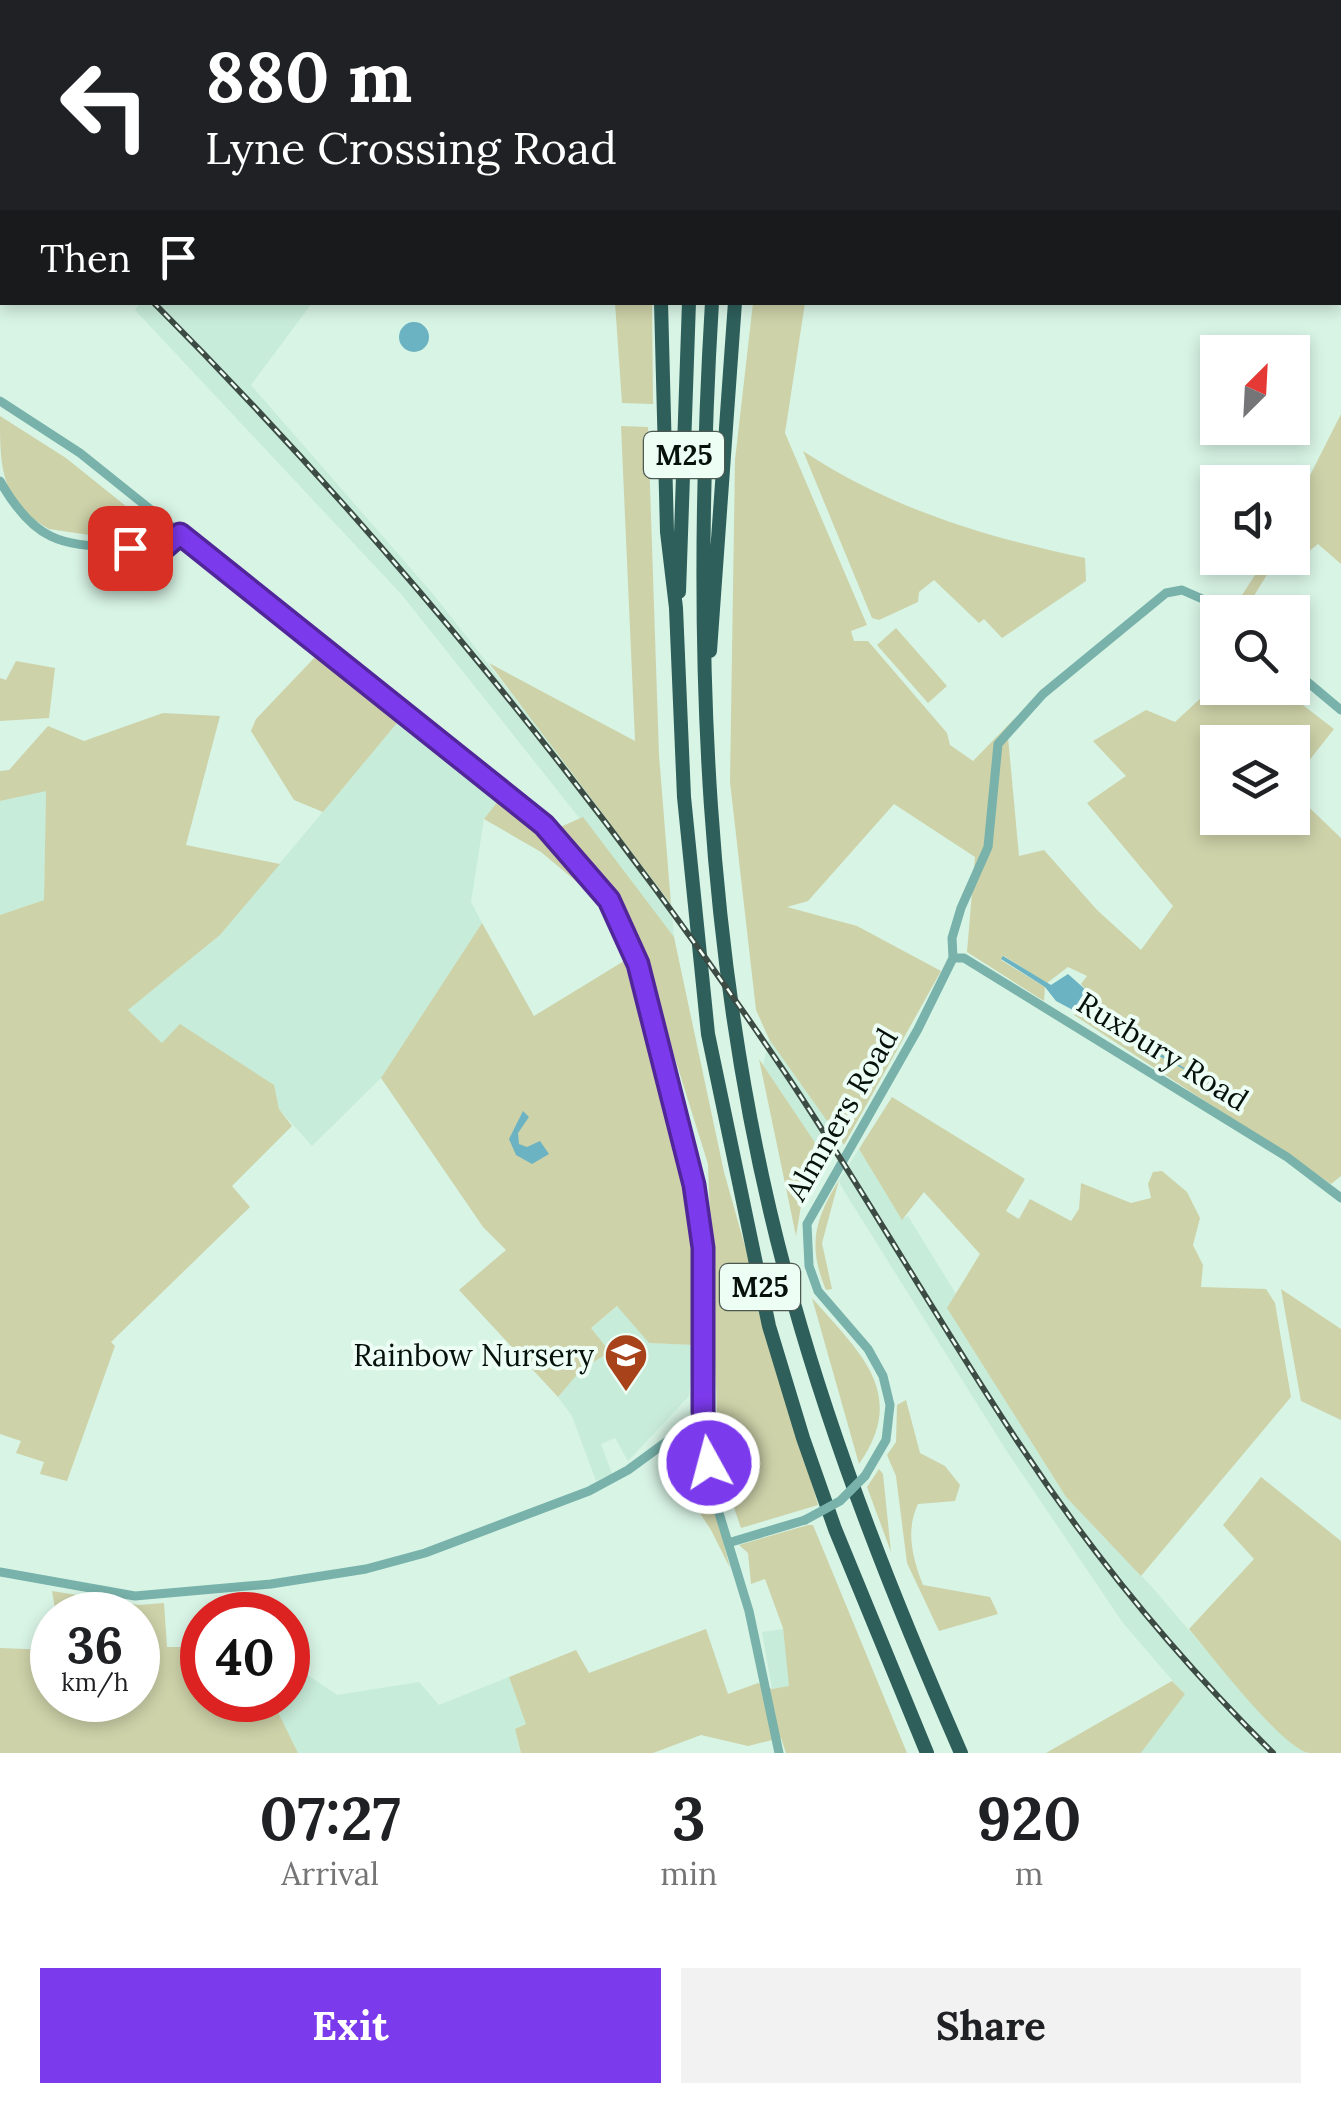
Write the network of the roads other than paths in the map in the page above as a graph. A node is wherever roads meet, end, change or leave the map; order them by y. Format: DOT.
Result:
graph roads {
  1 [pos="661,305"];
  2 [pos="689,305"];
  3 [pos="712,305"];
  4 [pos="735,305"];
  5 [pos="0,400"];
  6 [pos="0,481"];
  7 [pos="180,534"];
  8 [pos="1200,598"];
  9 [pos="676,608"];
  10 [pos="705,682"];
  11 [pos="1310,684"];
  12 [pos="1341,710"];
  13 [pos="953,958"];
  14 [pos="1341,1198"];
  15 [pos="704,1430"];
  16 [pos="728,1543"];
  17 [pos="0,1572"];
  18 [pos="779,1753"];
  19 [pos="927,1753"];
  20 [pos="961,1753"];
  1 -- 9 [label="highway"];
  2 -- 9 [label="highway, M25"];
  3 -- 10 [label="highway, M25"];
  4 -- 10 [label="highway"];
  5 -- 7 [label="street"];
  6 -- 7 [label="street"];
  7 -- 15 [label="street"];
  8 -- 13 [label="street, Almners Road"];
  9 -- 19 [label="highway, M25"];
  10 -- 20 [label="highway, M25"];
  11 -- 12 [label="street"];
  13 -- 14 [label="street, Ruxbury Road"];
  13 -- 16 [label="street, Almners Road, bridge"];
  15 -- 16 [label="street"];
  15 -- 17 [label="street"];
  16 -- 18 [label="street"];
}
